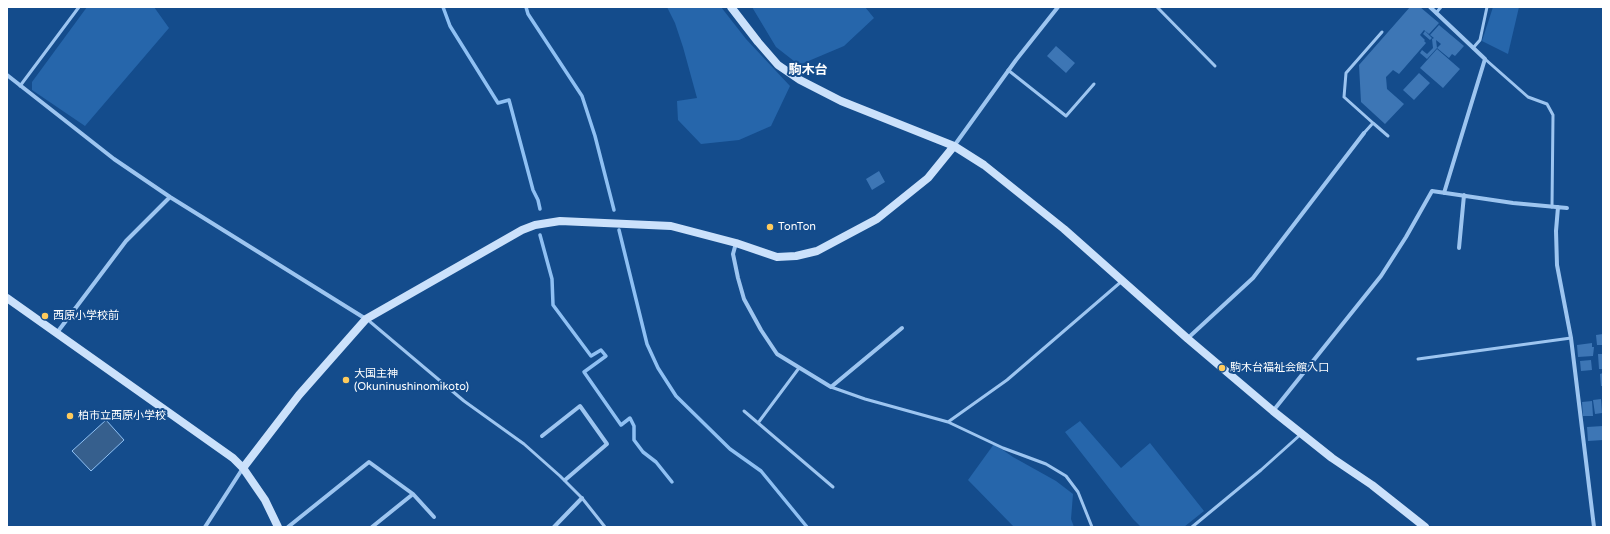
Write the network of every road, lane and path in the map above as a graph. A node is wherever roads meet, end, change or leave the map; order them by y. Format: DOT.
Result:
graph roads {
  1 [pos="79,7"];
  2 [pos="731,7"];
  3 [pos="1058,7"];
  4 [pos="1157,7"];
  5 [pos="1430,7"];
  6 [pos="1441,7"];
  7 [pos="1487,7"];
  8 [pos="1436,13"];
  9 [pos="1382,32"];
  10 [pos="1473,48"];
  11 [pos="1485,59"];
  12 [pos="1215,66"];
  13 [pos="1008,70"];
  14 [pos="7,75"];
  15 [pos="1094,84"];
  16 [pos="20,86"];
  17 [pos="1373,123"];
  18 [pos="1364,133"];
  19 [pos="1388,136"];
  20 [pos="954,146"];
  21 [pos="1444,193"];
  22 [pos="1464,195"];
  23 [pos="170,197"];
  24 [pos="1552,207"];
  25 [pos="1558,207"];
  26 [pos="1567,208"];
  27 [pos="736,243"];
  28 [pos="1459,248"];
  29 [pos="1123,280"];
  30 [pos="7,298"];
  31 [pos="366,319"];
  32 [pos="902,328"];
  33 [pos="56,334"];
  34 [pos="1571,338"];
  35 [pos="1188,339"];
  36 [pos="1418,359"];
  37 [pos="799,368"];
  38 [pos="831,386"];
  39 [pos="744,411"];
  40 [pos="1273,411"];
  41 [pos="948,422"];
  42 [pos="758,423"];
  43 [pos="1301,434"];
  44 [pos="542,436"];
  45 [pos="243,468"];
  46 [pos="565,480"];
  47 [pos="833,487"];
  48 [pos="412,494"];
  49 [pos="582,498"];
  50 [pos="434,517"];
  51 [pos="205,527"];
  52 [pos="278,527"];
  53 [pos="288,527"];
  54 [pos="372,527"];
  55 [pos="554,527"];
  56 [pos="605,527"];
  57 [pos="1092,527"];
  58 [pos="1192,527"];
  59 [pos="1425,527"];
  60 [pos="1594,527"];
  1 -- 16 [label="lane"];
  2 -- 20 [label="street"];
  3 -- 13 [label="street"];
  4 -- 12 [label="lane"];
  5 -- 8 [label="street"];
  6 -- 8 [label="lane"];
  7 -- 10 [label="lane"];
  8 -- 10 [label="street"];
  9 -- 17 [label="lane"];
  10 -- 11 [label="street"];
  11 -- 21 [label="street"];
  11 -- 24 [label="lane"];
  13 -- 15 [label="lane"];
  13 -- 20 [label="street"];
  14 -- 16 [label="street"];
  16 -- 23 [label="street"];
  17 -- 18 [label="lane"];
  17 -- 19 [label="lane"];
  18 -- 35 [label="street"];
  20 -- 27 [label="street"];
  20 -- 29 [label="street"];
  21 -- 22 [label="street"];
  21 -- 40 [label="street"];
  22 -- 24 [label="street"];
  22 -- 28 [label="street"];
  23 -- 31 [label="street"];
  23 -- 33 [label="street"];
  24 -- 25 [label="street"];
  25 -- 26 [label="street"];
  25 -- 34 [label="street"];
  27 -- 31 [label="street"];
  27 -- 37 [label="street"];
  29 -- 35 [label="street"];
  29 -- 41 [label="lane"];
  30 -- 33 [label="street"];
  31 -- 45 [label="street"];
  31 -- 46 [label="lane"];
  32 -- 38 [label="street"];
  33 -- 45 [label="street"];
  34 -- 36 [label="lane"];
  34 -- 60 [label="street"];
  35 -- 40 [label="street"];
  37 -- 38 [label="street"];
  37 -- 42 [label="lane"];
  38 -- 41 [label="lane"];
  39 -- 42 [label="lane"];
  40 -- 43 [label="street"];
  41 -- 57 [label="lane"];
  42 -- 47 [label="lane"];
  43 -- 58 [label="lane"];
  43 -- 59 [label="street"];
  44 -- 46 [label="street"];
  45 -- 51 [label="street"];
  45 -- 52 [label="street"];
  46 -- 49 [label="lane"];
  48 -- 50 [label="street"];
  48 -- 53 [label="street"];
  48 -- 54 [label="street"];
  49 -- 55 [label="street"];
  49 -- 56 [label="lane"];
}
